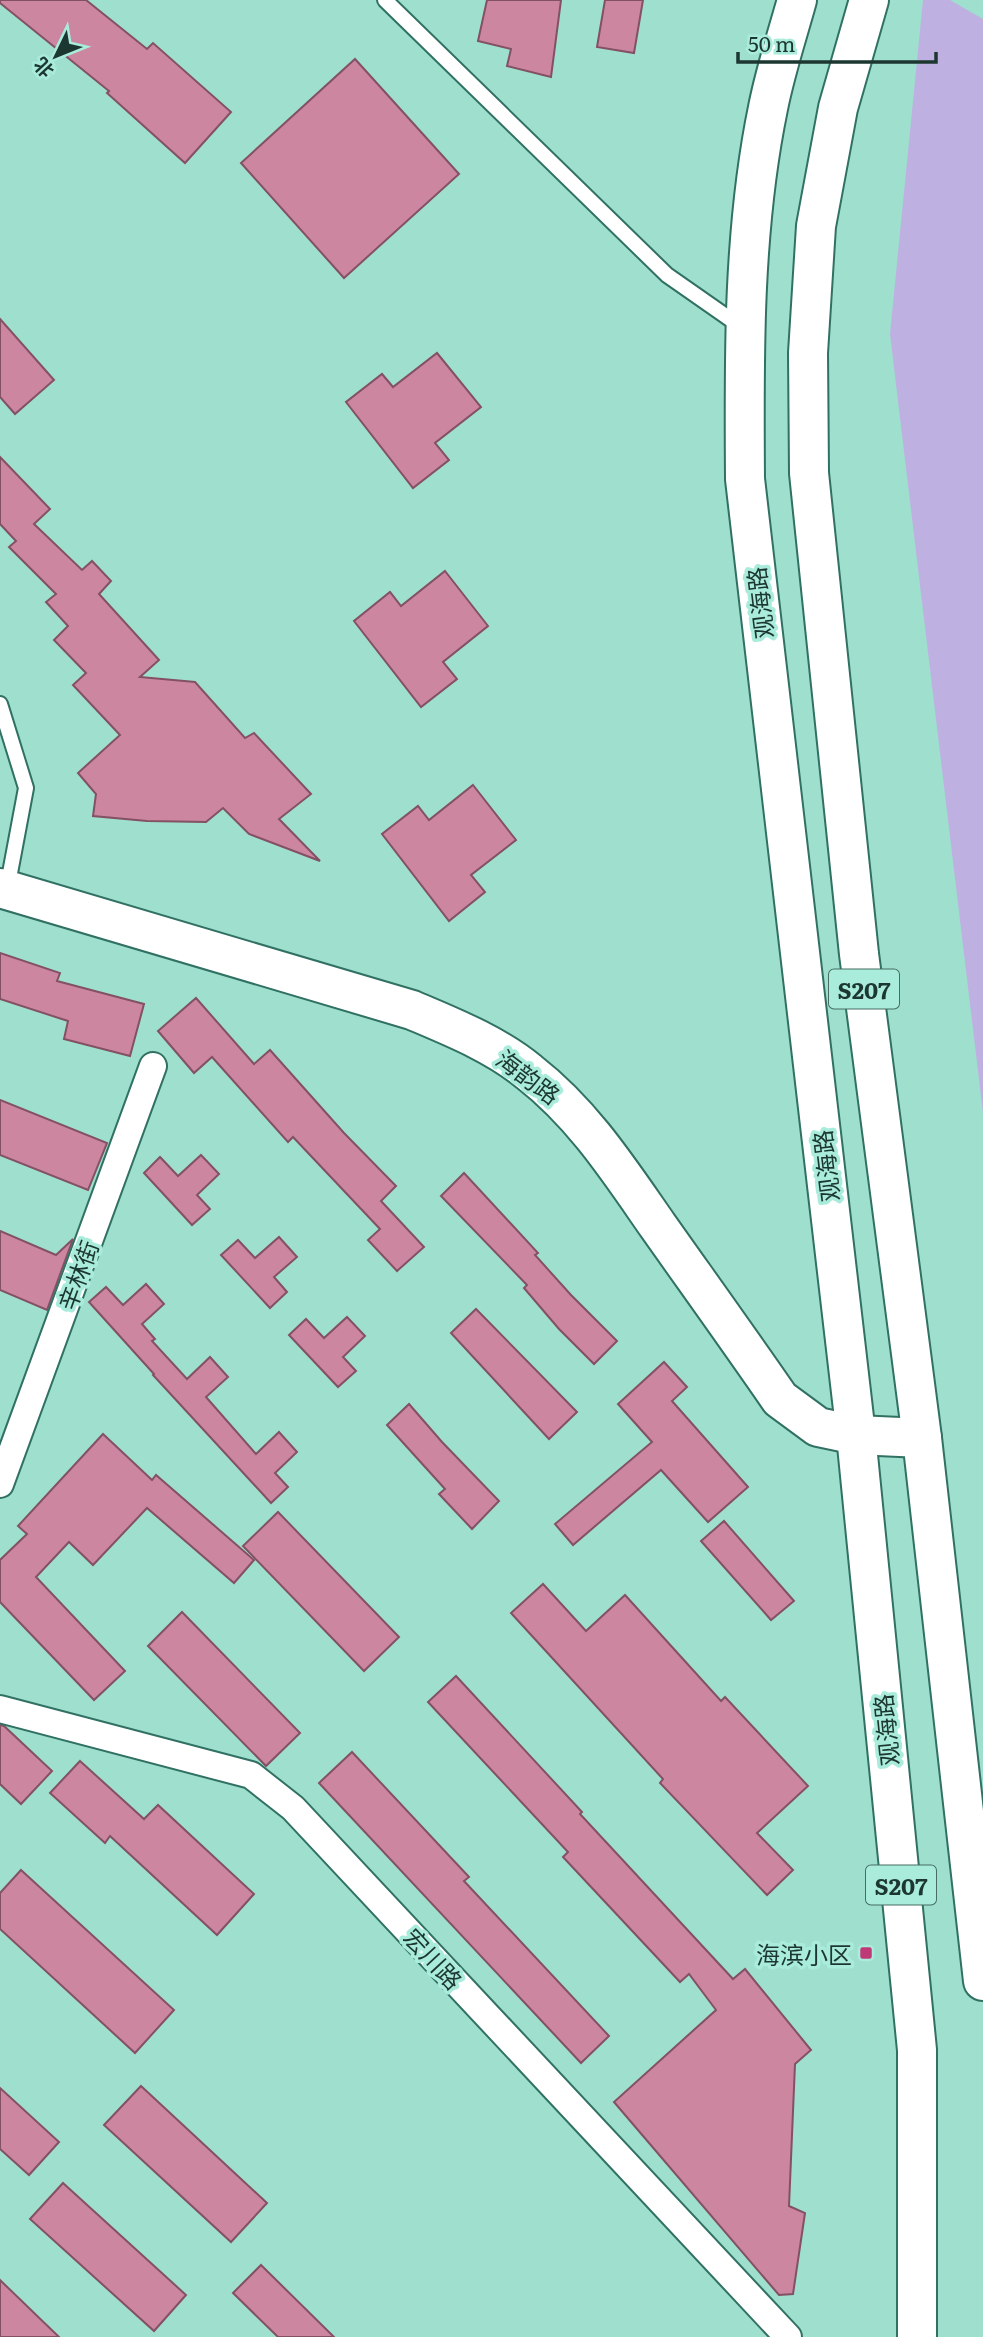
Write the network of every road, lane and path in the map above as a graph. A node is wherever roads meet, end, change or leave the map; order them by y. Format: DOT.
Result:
graph roads {
  1 [pos="385,0"];
  2 [pos="797,0"];
  3 [pos="869,0"];
  4 [pos="744,329"];
  5 [pos="0,704"];
  6 [pos="3,889"];
  7 [pos="153,1066"];
  8 [pos="856,1435"];
  9 [pos="922,1438"];
  10 [pos="0,1484"];
  11 [pos="0,1709"];
  12 [pos="983,1981"];
  13 [pos="788,2337"];
  14 [pos="917,2337"];
  1 -- 4 [label="lane"];
  2 -- 4 [label="main road, 观海路 / S207"];
  3 -- 9 [label="main road, S207"];
  4 -- 8 [label="main road, 观海路 / S207"];
  5 -- 6 [label="lane"];
  6 -- 8 [label="main road, 海韵路"];
  7 -- 10 [label="street, 辛林街"];
  8 -- 9 [label="main road, 海韵路"];
  8 -- 14 [label="main road, 观海路 / S207"];
  9 -- 12 [label="main road, S207"];
  11 -- 13 [label="street, 宏川路"];
}
